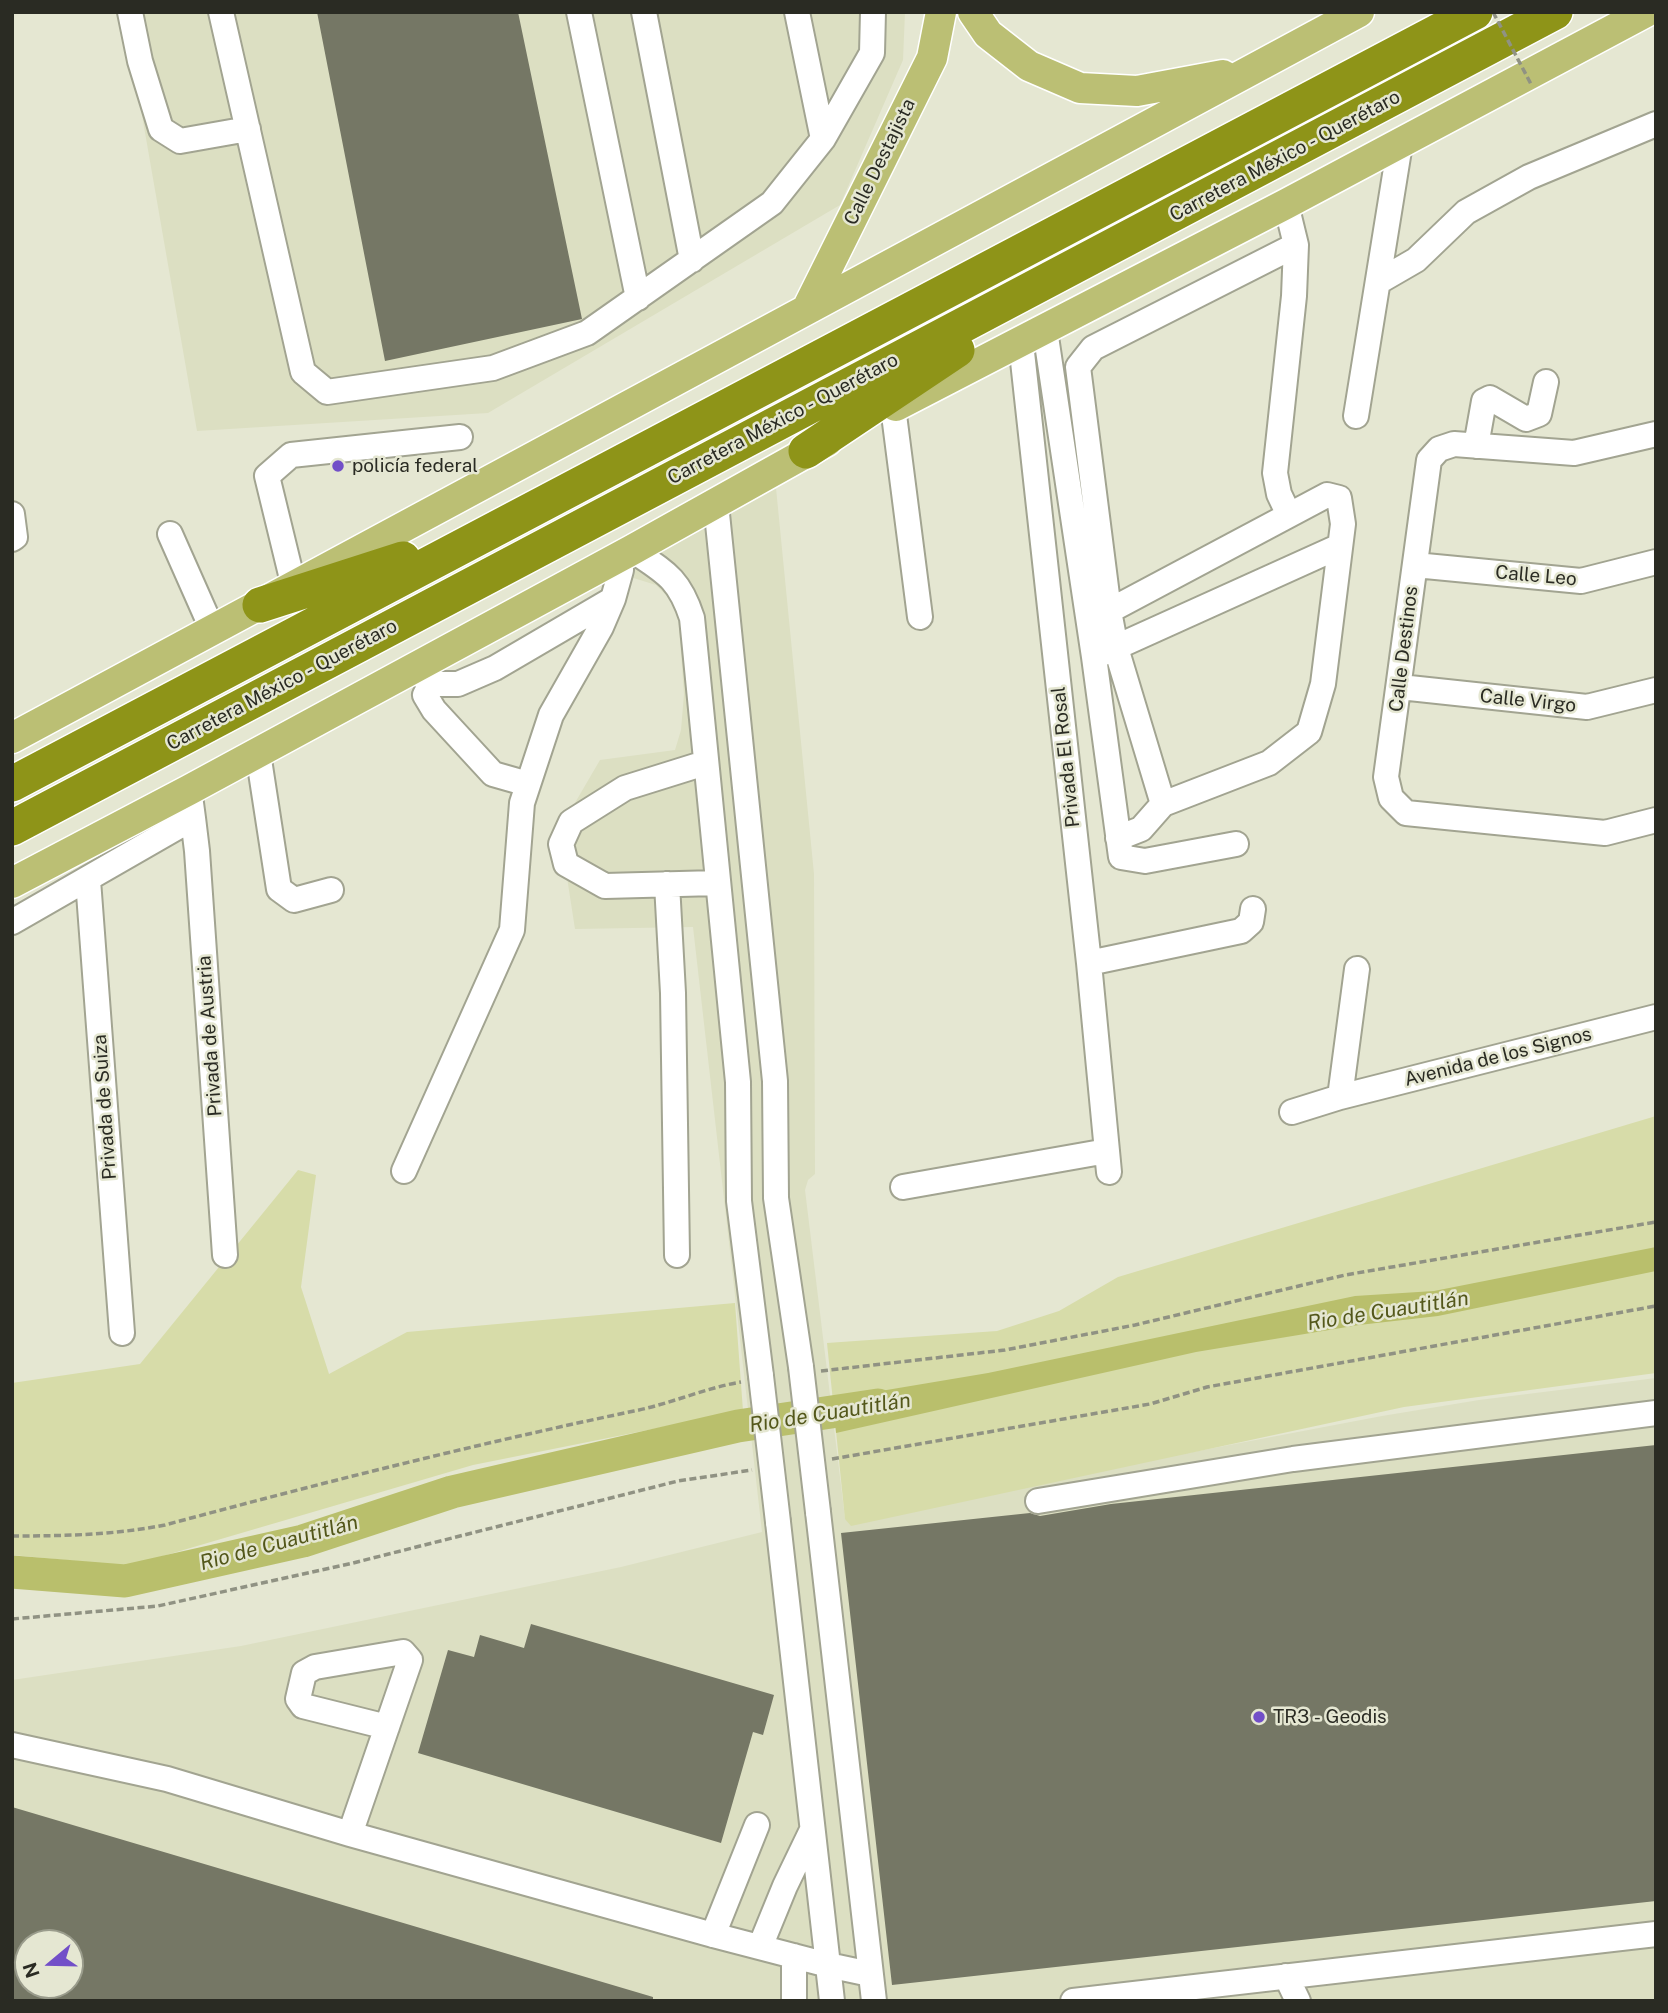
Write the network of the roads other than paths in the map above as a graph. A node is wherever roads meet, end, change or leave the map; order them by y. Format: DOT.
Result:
graph roads {
  1 [pos="130,12"];
  2 [pos="221,12"];
  3 [pos="579,12"];
  4 [pos="644,12"];
  5 [pos="797,12"];
  6 [pos="873,12"];
  7 [pos="941,12"];
  8 [pos="973,12"];
  9 [pos="1359,12"];
  10 [pos="1475,12"];
  11 [pos="1555,12"];
  12 [pos="1646,12"];
  13 [pos="1251,71"];
  14 [pos="1656,124"];
  15 [pos="248,129"];
  16 [pos="823,139"];
  17 [pos="1399,144"];
  18 [pos="1286,204"];
  19 [pos="1296,245"];
  20 [pos="1096,257"];
  21 [pos="692,260"];
  22 [pos="1378,282"];
  23 [pos="638,298"];
  24 [pos="808,307"];
  25 [pos="1033,337"];
  26 [pos="1546,382"];
  27 [pos="893,407"];
  28 [pos="1356,416"];
  29 [pos="1656,434"];
  30 [pos="460,437"];
  31 [pos="1476,446"];
  32 [pos="806,451"];
  33 [pos="716,503"];
  34 [pos="12,514"];
  35 [pos="1289,515"];
  36 [pos="170,534"];
  37 [pos="12,539"];
  38 [pos="474,540"];
  39 [pos="1340,546"];
  40 [pos="626,554"];
  41 [pos="1656,562"];
  42 [pos="1415,565"];
  43 [pos="294,587"];
  44 [pos="725,591"];
  45 [pos="685,597"];
  46 [pos="613,599"];
  47 [pos="260,605"];
  48 [pos="1109,611"];
  49 [pos="920,617"];
  50 [pos="213,631"];
  51 [pos="1105,653"];
  52 [pos="422,676"];
  53 [pos="1399,687"];
  54 [pos="1656,690"];
  55 [pos="739,731"];
  56 [pos="702,736"];
  57 [pos="12,738"];
  58 [pos="258,753"];
  59 [pos="705,763"];
  60 [pos="12,784"];
  61 [pos="528,784"];
  62 [pos="745,797"];
  63 [pos="709,802"];
  64 [pos="191,804"];
  65 [pos="1163,804"];
  66 [pos="1656,820"];
  67 [pos="12,828"];
  68 [pos="1118,838"];
  69 [pos="1236,844"];
  70 [pos="88,880"];
  71 [pos="12,883"];
  72 [pos="717,883"];
  73 [pos="667,884"];
  74 [pos="331,890"];
  75 [pos="1253,909"];
  76 [pos="12,922"];
  77 [pos="1089,963"];
  78 [pos="1357,969"];
  79 [pos="1656,1017"];
  80 [pos="769,1022"];
  81 [pos="732,1026"];
  82 [pos="1340,1097"];
  83 [pos="1292,1112"];
  84 [pos="404,1171"];
  85 [pos="903,1187"];
  86 [pos="225,1255"];
  87 [pos="677,1255"];
  88 [pos="122,1334"];
  89 [pos="1656,1413"];
  90 [pos="1038,1501"];
  91 [pos="387,1727"];
  92 [pos="12,1745"];
  93 [pos="757,1825"];
  94 [pos="812,1829"];
  95 [pos="350,1834"];
  96 [pos="1656,1934"];
  97 [pos="713,1935"];
  98 [pos="760,1947"];
  99 [pos="794,1956"];
  100 [pos="828,1965"];
  101 [pos="870,1974"];
  102 [pos="1286,1976"];
  103 [pos="794,2001"];
  104 [pos="832,2001"];
  105 [pos="874,2001"];
  106 [pos="1073,2001"];
  107 [pos="1298,2001"];
  1 -- 15 [label="street"];
  2 -- 15 [label="street"];
  3 -- 23 [label="street"];
  4 -- 21 [label="street"];
  5 -- 16 [label="street"];
  6 -- 16 [label="street"];
  7 -- 24 [label="main road, Calle Destajista"];
  8 -- 13 [label="main road"];
  9 -- 13 [label="main road"];
  10 -- 38 [label="highway, Carretera México - Querétaro"];
  11 -- 20 [label="highway, Carretera México - Querétaro"];
  12 -- 17 [label="main road"];
  13 -- 24 [label="main road"];
  14 -- 22 [label="street"];
  15 -- 23 [label="street"];
  16 -- 21 [label="street"];
  17 -- 18 [label="main road"];
  17 -- 22 [label="street"];
  18 -- 19 [label="street"];
  18 -- 25 [label="main road"];
  19 -- 35 [label="street"];
  19 -- 48 [label="street"];
  20 -- 32 [label="highway"];
  20 -- 67 [label="highway, Carretera México - Querétaro"];
  21 -- 23 [label="street"];
  22 -- 28 [label="street"];
  24 -- 43 [label="main road"];
  25 -- 27 [label="main road"];
  25 -- 51 [label="street"];
  25 -- 77 [label="street, Privada El Rosal"];
  26 -- 31 [label="street"];
  27 -- 32 [label="main road"];
  27 -- 49 [label="street"];
  29 -- 31 [label="street, Calle Destinos"];
  30 -- 43 [label="street"];
  31 -- 42 [label="street, Calle Destinos"];
  32 -- 33 [label="main road"];
  33 -- 40 [label="main road"];
  33 -- 44 [label="street"];
  34 -- 37 [label="street"];
  35 -- 39 [label="street"];
  35 -- 48 [label="street"];
  36 -- 50 [label="street"];
  38 -- 47 [label="highway"];
  38 -- 60 [label="highway, Carretera México - Querétaro"];
  39 -- 51 [label="street"];
  39 -- 65 [label="street"];
  40 -- 45 [label="street"];
  40 -- 46 [label="street"];
  40 -- 52 [label="main road"];
  41 -- 42 [label="street, Calle Leo"];
  42 -- 53 [label="street, Calle Destinos"];
  43 -- 47 [label="main road"];
  44 -- 45 [label="street"];
  44 -- 55 [label="street"];
  45 -- 56 [label="street"];
  46 -- 52 [label="street"];
  46 -- 61 [label="street"];
  47 -- 50 [label="main road"];
  48 -- 51 [label="street"];
  50 -- 57 [label="main road"];
  51 -- 65 [label="street"];
  51 -- 68 [label="street"];
  52 -- 58 [label="main road"];
  52 -- 61 [label="street"];
  53 -- 54 [label="street, Calle Virgo"];
  53 -- 66 [label="street, Calle Destinos"];
  55 -- 56 [label="street"];
  55 -- 62 [label="street"];
  56 -- 59 [label="street"];
  58 -- 64 [label="main road"];
  58 -- 74 [label="street"];
  59 -- 63 [label="street"];
  59 -- 73 [label="street"];
  61 -- 84 [label="street"];
  62 -- 63 [label="street"];
  62 -- 80 [label="street"];
  63 -- 72 [label="street"];
  64 -- 70 [label="street"];
  64 -- 71 [label="main road"];
  64 -- 86 [label="street, Privada de Austria"];
  65 -- 68 [label="street"];
  68 -- 69 [label="street"];
  70 -- 76 [label="street"];
  70 -- 88 [label="street, Privada de Suiza"];
  72 -- 73 [label="street"];
  72 -- 81 [label="street"];
  73 -- 87 [label="street"];
  75 -- 77 [label="street"];
  77 -- 85 [label="street, Privada El Rosal"];
  78 -- 82 [label="street"];
  79 -- 82 [label="street, Avenida de los Signos"];
  80 -- 81 [label="street"];
  80 -- 101 [label="street, bridge"];
  81 -- 94 [label="street, bridge"];
  82 -- 83 [label="street, Avenida de los Signos"];
  89 -- 90 [label="street"];
  91 -- 95 [label="street"];
  92 -- 95 [label="street"];
  93 -- 97 [label="street"];
  94 -- 98 [label="street"];
  94 -- 100 [label="street"];
  95 -- 97 [label="street"];
  96 -- 102 [label="street"];
  97 -- 98 [label="street"];
  98 -- 99 [label="street"];
  99 -- 100 [label="street"];
  99 -- 103 [label="street"];
  100 -- 101 [label="street"];
  100 -- 104 [label="street"];
  101 -- 105 [label="street"];
  102 -- 106 [label="street"];
  102 -- 107 [label="street"];
}
